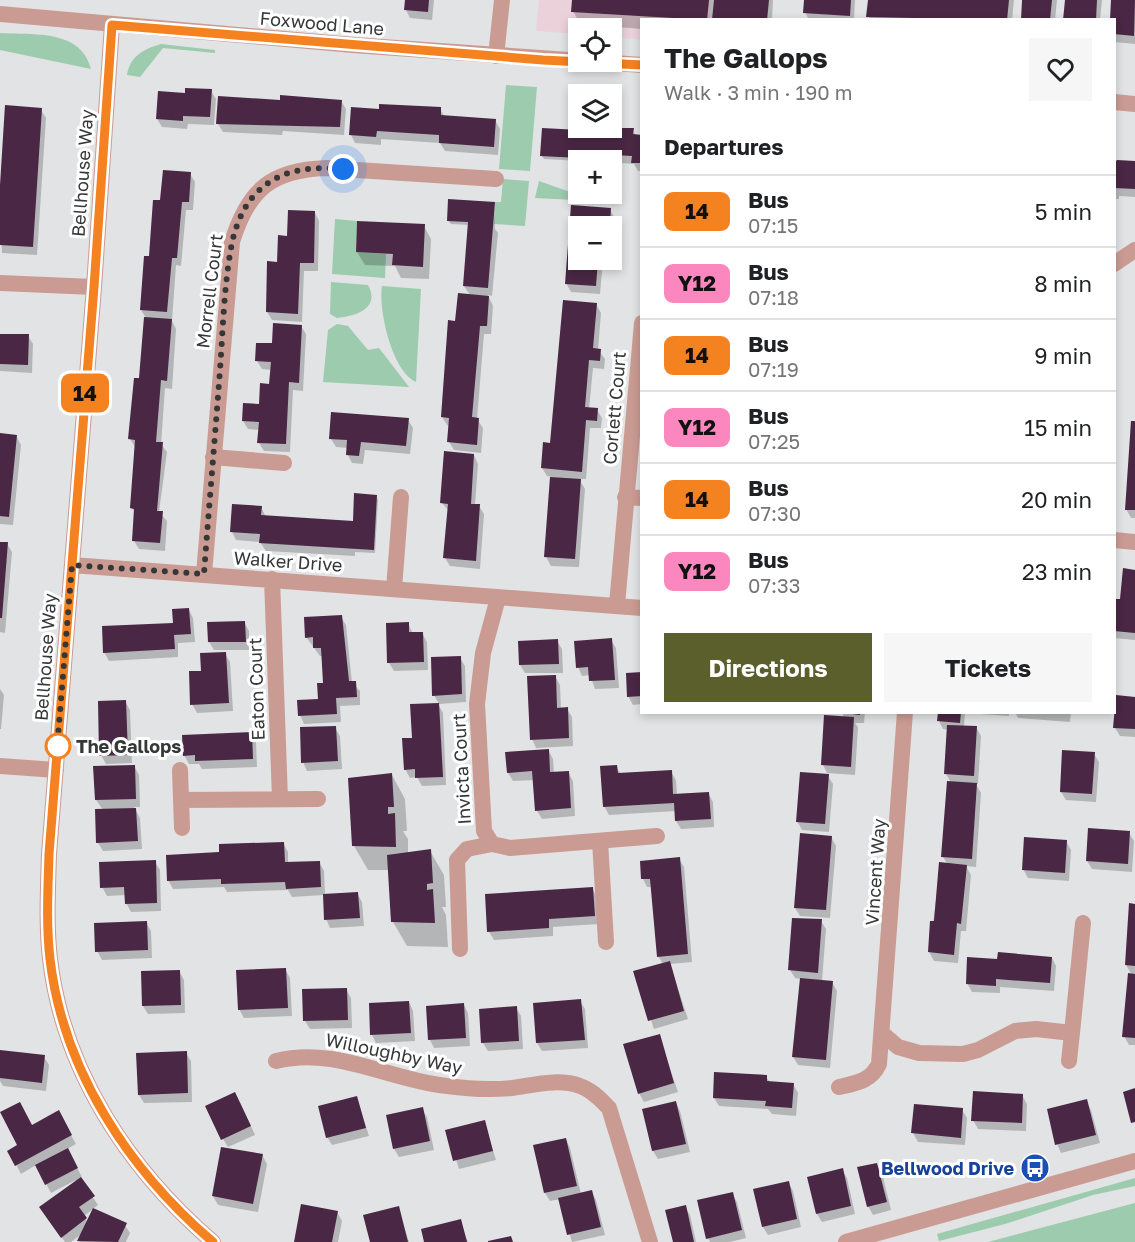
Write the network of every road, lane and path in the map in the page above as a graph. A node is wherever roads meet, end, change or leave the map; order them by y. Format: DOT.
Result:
graph roads {
  1 [pos="502,0"];
  2 [pos="0,14"];
  3 [pos="112,25"];
  4 [pos="496,56"];
  5 [pos="640,65"];
  6 [pos="1116,102"];
  7 [pos="1135,104"];
  8 [pos="496,179"];
  9 [pos="1135,250"];
  10 [pos="1116,263"];
  11 [pos="0,283"];
  12 [pos="94,287"];
  13 [pos="640,366"];
  14 [pos="213,457"];
  15 [pos="284,463"];
  16 [pos="401,497"];
  17 [pos="634,497"];
  18 [pos="1116,540"];
  19 [pos="1135,542"];
  20 [pos="72,565"];
  21 [pos="204,574"];
  22 [pos="272,579"];
  23 [pos="394,589"];
  24 [pos="498,598"];
  25 [pos="617,605"];
  26 [pos="640,608"];
  27 [pos="905,714"];
  28 [pos="0,766"];
  29 [pos="56,770"];
  30 [pos="180,770"];
  31 [pos="280,799"];
  32 [pos="318,799"];
  33 [pos="181,800"];
  34 [pos="182,828"];
  35 [pos="657,836"];
  36 [pos="600,841"];
  37 [pos="492,844"];
  38 [pos="1083,923"];
  39 [pos="606,942"];
  40 [pos="460,949"];
  41 [pos="1072,1033"];
  42 [pos="883,1034"];
  43 [pos="276,1061"];
  44 [pos="1069,1061"];
  45 [pos="839,1087"];
  46 [pos="1135,1161"];
  47 [pos="213,1242"];
  48 [pos="650,1242"];
  49 [pos="846,1242"];
  1 -- 4 [label="street"];
  2 -- 3 [label="street, Foxwood Lane"];
  3 -- 4 [label="street, Foxwood Lane"];
  3 -- 12 [label="street, Bellhouse Way"];
  4 -- 5 [label="street, Foxwood Lane"];
  6 -- 7 [label="street"];
  8 -- 14 [label="street, Morrell Court"];
  9 -- 10 [label="street"];
  11 -- 12 [label="street"];
  12 -- 20 [label="street, Bellhouse Way"];
  13 -- 17 [label="street, Corlett Court"];
  14 -- 15 [label="street"];
  14 -- 21 [label="street, Morrell Court"];
  16 -- 23 [label="street"];
  17 -- 25 [label="street, Corlett Court"];
  18 -- 19 [label="street"];
  20 -- 21 [label="street, Walker Drive"];
  20 -- 29 [label="street, Bellhouse Way"];
  21 -- 22 [label="street, Walker Drive"];
  22 -- 23 [label="street, Walker Drive"];
  22 -- 31 [label="street, Eaton Court"];
  23 -- 24 [label="street, Walker Drive"];
  24 -- 25 [label="street, Walker Drive"];
  24 -- 37 [label="street, Invicta Court"];
  25 -- 26 [label="street, Walker Drive"];
  27 -- 42 [label="street, Vincent Way"];
  28 -- 29 [label="street"];
  29 -- 47 [label="street, Bellhouse Way"];
  30 -- 33 [label="street"];
  31 -- 32 [label="street"];
  31 -- 33 [label="street"];
  33 -- 34 [label="street"];
  35 -- 36 [label="street, Invicta Court"];
  36 -- 37 [label="street, Invicta Court"];
  36 -- 39 [label="street"];
  37 -- 40 [label="street"];
  38 -- 41 [label="street"];
  41 -- 42 [label="street"];
  41 -- 44 [label="street"];
  42 -- 45 [label="street, Vincent Way"];
  43 -- 48 [label="street, Willoughby Way"];
  46 -- 49 [label="street"];
}
